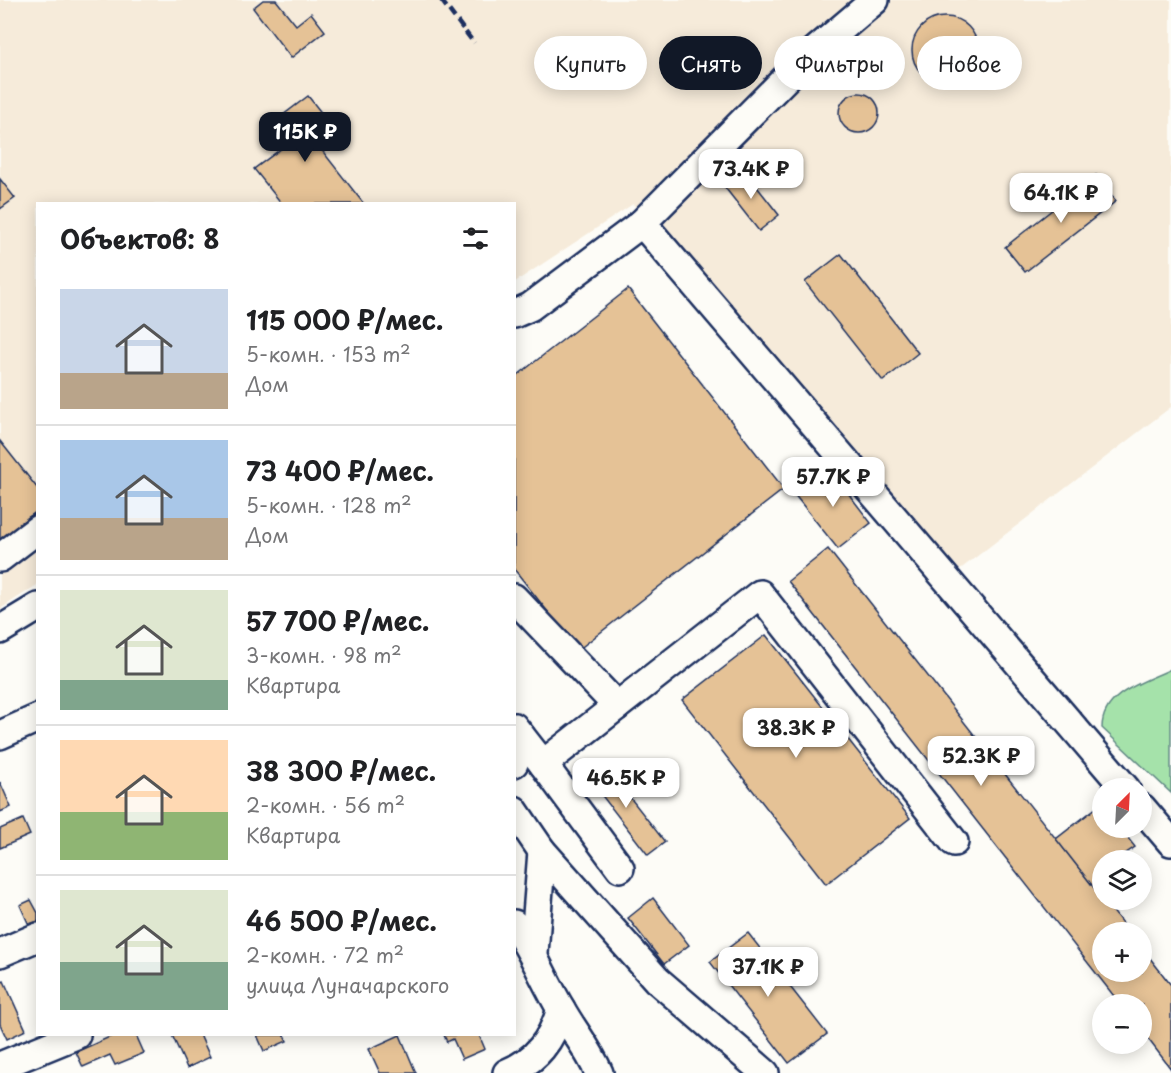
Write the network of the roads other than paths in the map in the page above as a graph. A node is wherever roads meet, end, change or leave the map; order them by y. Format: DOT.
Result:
graph roads {
  1 [pos="875,0"];
  2 [pos="642,223"];
  3 [pos="522,311"];
  4 [pos="36,531"];
  5 [pos="0,558"];
  6 [pos="516,600"];
  7 [pos="36,608"];
  8 [pos="0,630"];
  9 [pos="617,706"];
  10 [pos="36,719"];
  11 [pos="518,732"];
  12 [pos="0,735"];
  13 [pos="516,752"];
  14 [pos="543,764"];
  15 [pos="1117,778"];
  16 [pos="516,813"];
  17 [pos="1152,820"];
  18 [pos="954,842"];
  19 [pos="1171,842"];
  20 [pos="542,851"];
  21 [pos="620,868"];
  22 [pos="516,927"];
  23 [pos="36,938"];
  24 [pos="534,952"];
  25 [pos="0,953"];
  26 [pos="561,1009"];
  27 [pos="74,1036"];
  28 [pos="0,1066"];
  29 [pos="507,1073"];
  30 [pos="599,1073"];
  31 [pos="765,1073"];
  1 -- 2 [label="street"];
  2 -- 3 [label="street"];
  2 -- 15 [label="street"];
  4 -- 5 [label="street"];
  6 -- 9 [label="street"];
  7 -- 8 [label="street"];
  9 -- 14 [label="street"];
  9 -- 18 [label="street"];
  10 -- 12 [label="street"];
  11 -- 13 [label="street"];
  11 -- 14 [label="street"];
  14 -- 21 [label="street"];
  16 -- 20 [label="street"];
  17 -- 19 [label="street"];
  20 -- 24 [label="street"];
  20 -- 31 [label="street"];
  22 -- 24 [label="street"];
  23 -- 25 [label="street"];
  24 -- 26 [label="street"];
  26 -- 29 [label="street"];
  26 -- 30 [label="street"];
  27 -- 28 [label="street"];
}
